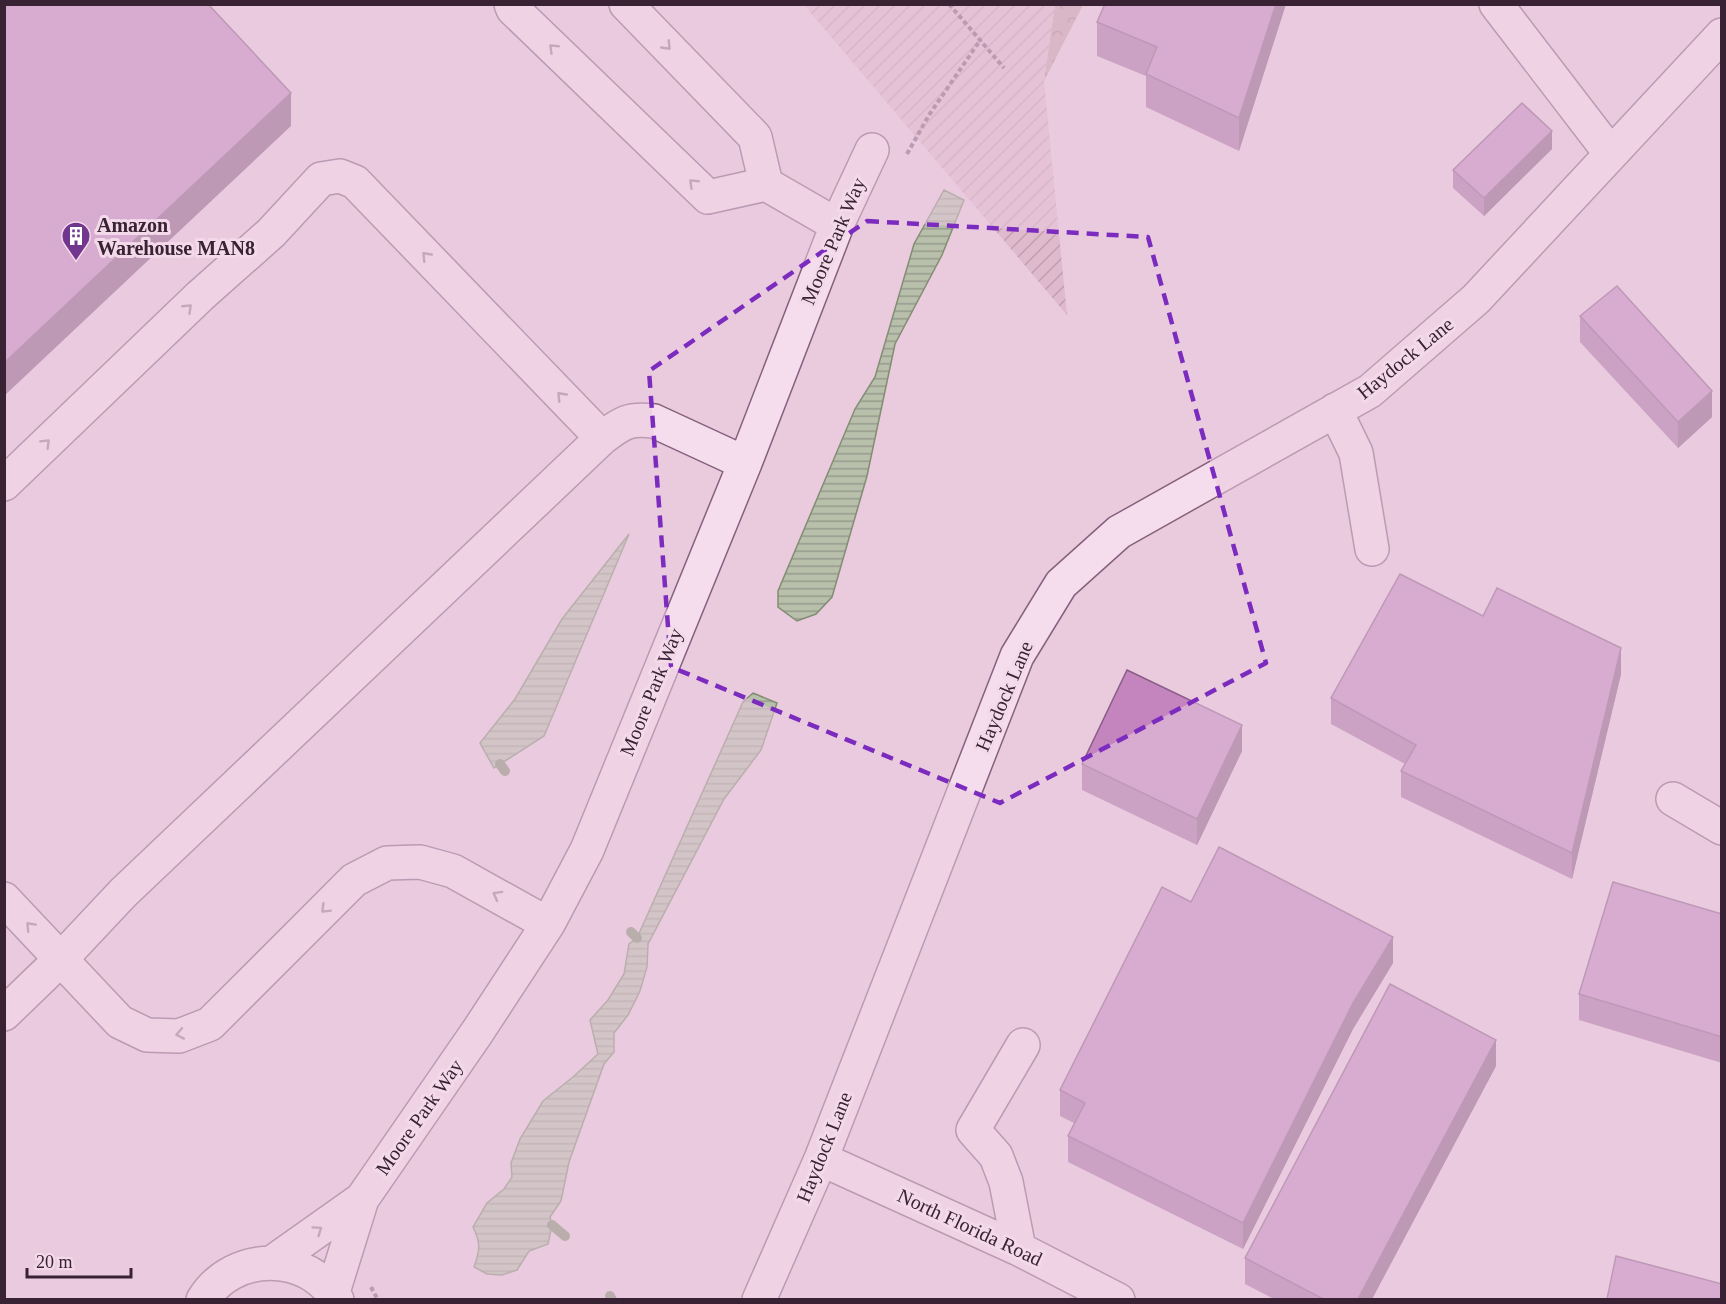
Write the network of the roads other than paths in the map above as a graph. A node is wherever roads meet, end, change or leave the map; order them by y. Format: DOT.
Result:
graph roads {
  1 [pos="511,4"];
  2 [pos="626,4"];
  3 [pos="1496,4"];
  4 [pos="1722,35"];
  5 [pos="872,150"];
  6 [pos="1611,154"];
  7 [pos="766,184"];
  8 [pos="837,225"];
  9 [pos="1335,410"];
  10 [pos="602,438"];
  11 [pos="745,463"];
  12 [pos="4,484"];
  13 [pos="1372,549"];
  14 [pos="1673,799"];
  15 [pos="1722,828"];
  16 [pos="4,899"];
  17 [pos="548,924"];
  18 [pos="61,959"];
  19 [pos="4,1014"];
  20 [pos="1023,1045"];
  21 [pos="820,1159"];
  22 [pos="362,1199"];
  23 [pos="1019,1249"];
  24 [pos="273,1262"];
  25 [pos="335,1296"];
  26 [pos="203,1299"];
  27 [pos="759,1299"];
  28 [pos="1118,1299"];
  7 -- 1 [label="street, one-way"];
  2 -- 7 [label="street, one-way"];
  3 -- 6 [label="street"];
  4 -- 6 [label="street, Haydock Lane"];
  5 -- 8 [label="street, Moore Park Way"];
  6 -- 9 [label="street, Haydock Lane"];
  7 -- 8 [label="street"];
  8 -- 11 [label="street, Moore Park Way"];
  9 -- 13 [label="street"];
  9 -- 21 [label="street, Haydock Lane"];
  10 -- 11 [label="street"];
  10 -- 12 [label="street"];
  10 -- 18 [label="street"];
  11 -- 17 [label="street, Moore Park Way"];
  14 -- 15 [label="street"];
  18 -- 16 [label="street, one-way"];
  17 -- 18 [label="street, one-way"];
  17 -- 22 [label="street, Moore Park Way"];
  18 -- 19 [label="street"];
  20 -- 23 [label="street"];
  21 -- 23 [label="street, North Florida Road"];
  21 -- 27 [label="street, Haydock Lane"];
  24 -- 22 [label="street, Moore Park Way, one-way"];
  22 -- 25 [label="street, Moore Park Way"];
  23 -- 28 [label="street, North Florida Road"];
  24 -- 25 [label="street"];
  24 -- 26 [label="street"];
}
